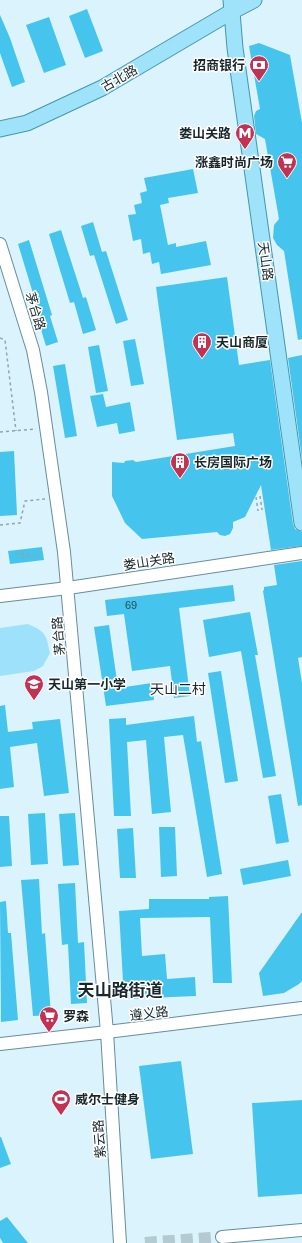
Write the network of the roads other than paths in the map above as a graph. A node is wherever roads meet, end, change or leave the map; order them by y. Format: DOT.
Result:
graph roads {
  1 [pos="254,0"];
  2 [pos="233,4"];
  3 [pos="0,129"];
  4 [pos="0,244"];
  5 [pos="302,523"];
  6 [pos="302,553"];
  7 [pos="68,588"];
  8 [pos="0,596"];
  9 [pos="302,1008"];
  10 [pos="107,1032"];
  11 [pos="0,1044"];
  12 [pos="302,1230"];
  13 [pos="222,1237"];
  14 [pos="120,1243"];
  1 -- 2 [label="main road, 古北路"];
  2 -- 3 [label="main road, 古北路"];
  2 -- 5 [label="main road, 天山路"];
  4 -- 7 [label="street, 茅台路"];
  6 -- 7 [label="street, 娄山关路"];
  7 -- 8 [label="street, 娄山关路"];
  7 -- 10 [label="street, 茅台路"];
  9 -- 10 [label="street, 遵义路"];
  10 -- 11 [label="street, 遵义路"];
  10 -- 14 [label="street, 紫云路"];
  12 -- 13 [label="street"];
}
